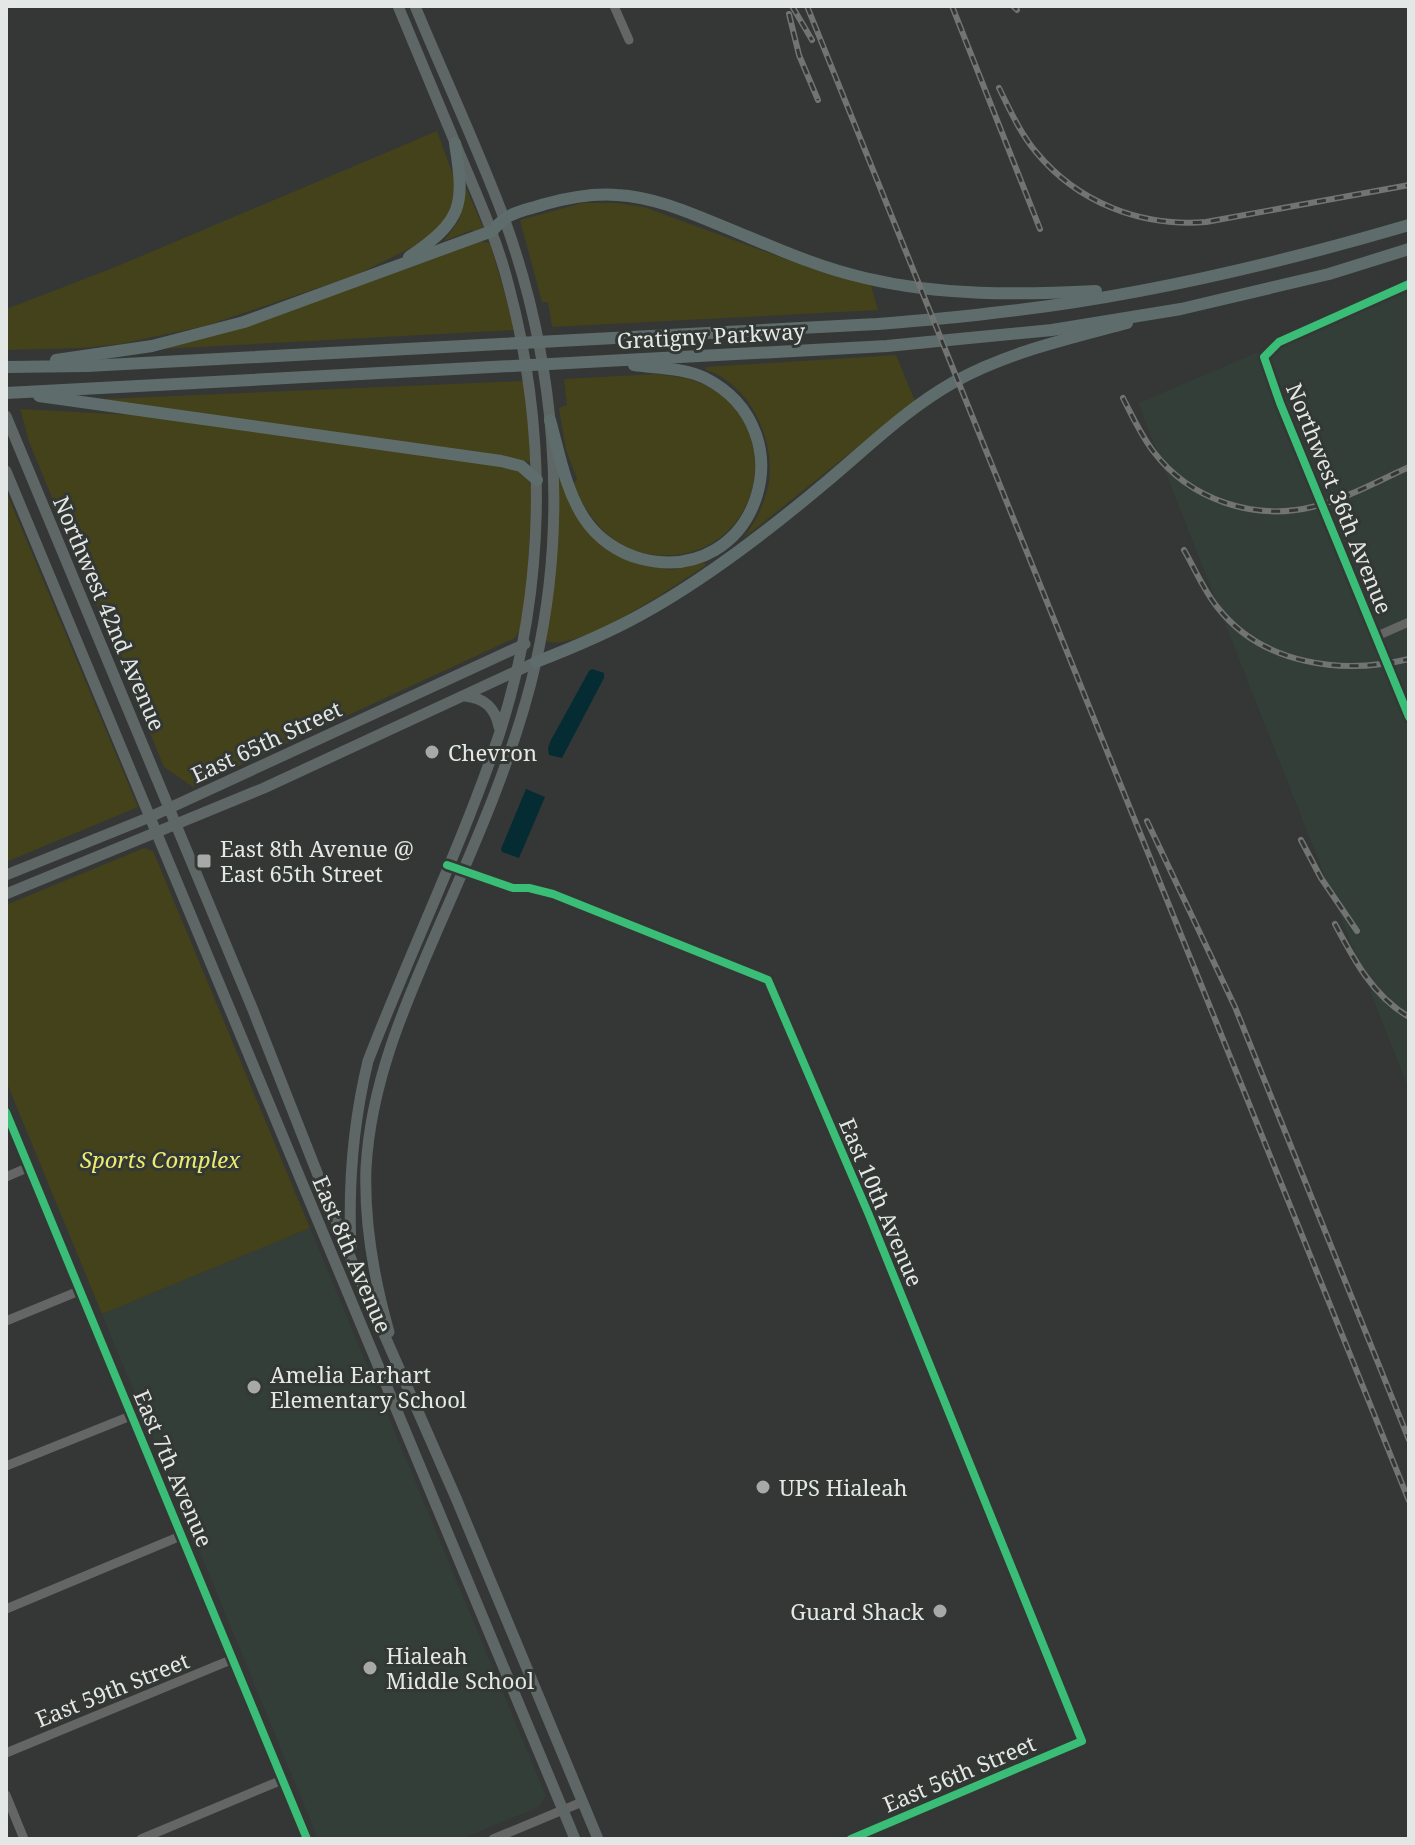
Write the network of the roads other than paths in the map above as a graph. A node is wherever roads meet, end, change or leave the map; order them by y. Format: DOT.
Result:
graph roads {
  1 [pos="398,6"];
  2 [pos="415,6"];
  3 [pos="614,6"];
  4 [pos="629,40"];
  5 [pos="455,143"];
  6 [pos="504,217"];
  7 [pos="1409,225"];
  8 [pos="492,231"];
  9 [pos="1409,249"];
  10 [pos="394,268"];
  11 [pos="1409,284"];
  12 [pos="1104,293"];
  13 [pos="1115,322"];
  14 [pos="603,361"];
  15 [pos="8,367"];
  16 [pos="6,393"];
  17 [pos="20,393"];
  18 [pos="6,416"];
  19 [pos="550,420"];
  20 [pos="6,471"];
  21 [pos="537,480"];
  22 [pos="1409,622"];
  23 [pos="1377,636"];
  24 [pos="540,637"];
  25 [pos="522,645"];
  26 [pos="536,662"];
  27 [pos="515,672"];
  28 [pos="464,696"];
  29 [pos="1409,717"];
  30 [pos="500,732"];
  31 [pos="169,808"];
  32 [pos="150,817"];
  33 [pos="176,825"];
  34 [pos="157,833"];
  35 [pos="447,865"];
  36 [pos="463,871"];
  37 [pos="6,875"];
  38 [pos="6,894"];
  39 [pos="253,1010"];
  40 [pos="234,1018"];
  41 [pos="6,1112"];
  42 [pos="29,1167"];
  43 [pos="6,1177"];
  44 [pos="351,1259"];
  45 [pos="79,1291"];
  46 [pos="359,1319"];
  47 [pos="6,1321"];
  48 [pos="401,1376"];
  49 [pos="133,1415"];
  50 [pos="425,1430"];
  51 [pos="408,1437"];
  52 [pos="6,1466"];
  53 [pos="183,1535"];
  54 [pos="6,1609"];
  55 [pos="503,1612"];
  56 [pos="484,1620"];
  57 [pos="233,1659"];
  58 [pos="1082,1741"];
  59 [pos="6,1753"];
  60 [pos="282,1780"];
  61 [pos="6,1795"];
  62 [pos="582,1802"];
  63 [pos="563,1810"];
  64 [pos="24,1839"];
  65 [pos="141,1839"];
  66 [pos="307,1839"];
  67 [pos="493,1839"];
  68 [pos="575,1839"];
  69 [pos="598,1839"];
  70 [pos="851,1839"];
  1 -- 5 [label="main road"];
  2 -- 6 [label="main road"];
  3 -- 4 [label="street"];
  5 -- 8 [label="main road"];
  5 -- 10 [label="highway"];
  6 -- 8 [label="highway"];
  6 -- 12 [label="highway"];
  6 -- 19 [label="main road"];
  7 -- 12 [label="highway"];
  8 -- 10 [label="highway"];
  8 -- 21 [label="main road"];
  9 -- 13 [label="highway, Gratigny Parkway"];
  10 -- 15 [label="highway"];
  11 -- 23 [label="street, Northwest 36th Avenue"];
  12 -- 15 [label="highway, Gratigny Parkway"];
  13 -- 14 [label="highway, Gratigny Parkway"];
  13 -- 26 [label="highway"];
  14 -- 17 [label="highway, Gratigny Parkway"];
  14 -- 19 [label="highway"];
  16 -- 17 [label="highway, Gratigny Parkway"];
  17 -- 21 [label="highway"];
  18 -- 31 [label="main road, Northwest 42nd Avenue"];
  19 -- 24 [label="main road"];
  20 -- 32 [label="main road, Northwest 42nd Avenue"];
  21 -- 25 [label="main road"];
  22 -- 23 [label="street"];
  23 -- 29 [label="street, Northwest 36th Avenue"];
  24 -- 25 [label="main road, East 65th Street"];
  24 -- 26 [label="main road"];
  25 -- 27 [label="main road"];
  25 -- 31 [label="main road, East 65th Street"];
  26 -- 27 [label="main road, East 65th Street"];
  26 -- 36 [label="main road"];
  27 -- 28 [label="main road, East 65th Street"];
  27 -- 30 [label="main road"];
  28 -- 30 [label="main road"];
  28 -- 33 [label="main road, East 65th Street"];
  30 -- 35 [label="main road"];
  31 -- 32 [label="main road, East 65th Street"];
  31 -- 33 [label="main road, Northwest 42nd Avenue"];
  32 -- 34 [label="main road, East 8th Avenue"];
  32 -- 37 [label="main road, East 65th Street"];
  33 -- 34 [label="main road, East 65th Street"];
  33 -- 39 [label="main road, East 8th Avenue"];
  34 -- 38 [label="main road, East 65th Street"];
  34 -- 40 [label="main road, East 8th Avenue"];
  35 -- 36 [label="street, East 10th Avenue"];
  35 -- 44 [label="main road"];
  36 -- 48 [label="main road"];
  36 -- 58 [label="street, East 10th Avenue"];
  39 -- 40 [label="main road"];
  39 -- 44 [label="main road, East 8th Avenue"];
  40 -- 46 [label="main road, East 8th Avenue"];
  41 -- 42 [label="street, East 7th Avenue"];
  42 -- 43 [label="street"];
  42 -- 45 [label="street, East 7th Avenue"];
  44 -- 46 [label="main road"];
  44 -- 48 [label="main road, East 8th Avenue"];
  45 -- 47 [label="street"];
  45 -- 49 [label="street, East 7th Avenue"];
  46 -- 51 [label="main road, East 8th Avenue"];
  48 -- 50 [label="main road, East 8th Avenue"];
  49 -- 52 [label="street"];
  49 -- 53 [label="street, East 7th Avenue"];
  50 -- 51 [label="main road"];
  50 -- 55 [label="main road, East 8th Avenue"];
  51 -- 56 [label="main road, East 8th Avenue"];
  53 -- 54 [label="street"];
  53 -- 57 [label="street, East 7th Avenue"];
  55 -- 56 [label="main road"];
  55 -- 62 [label="main road, East 8th Avenue"];
  56 -- 63 [label="main road, East 8th Avenue"];
  57 -- 59 [label="street, East 59th Street"];
  57 -- 60 [label="street, East 7th Avenue"];
  58 -- 70 [label="street, East 56th Street"];
  60 -- 65 [label="street"];
  60 -- 66 [label="street, East 7th Avenue"];
  61 -- 64 [label="street"];
  62 -- 63 [label="street"];
  62 -- 69 [label="main road, East 8th Avenue"];
  63 -- 67 [label="street"];
  63 -- 68 [label="main road, East 8th Avenue"];
}
